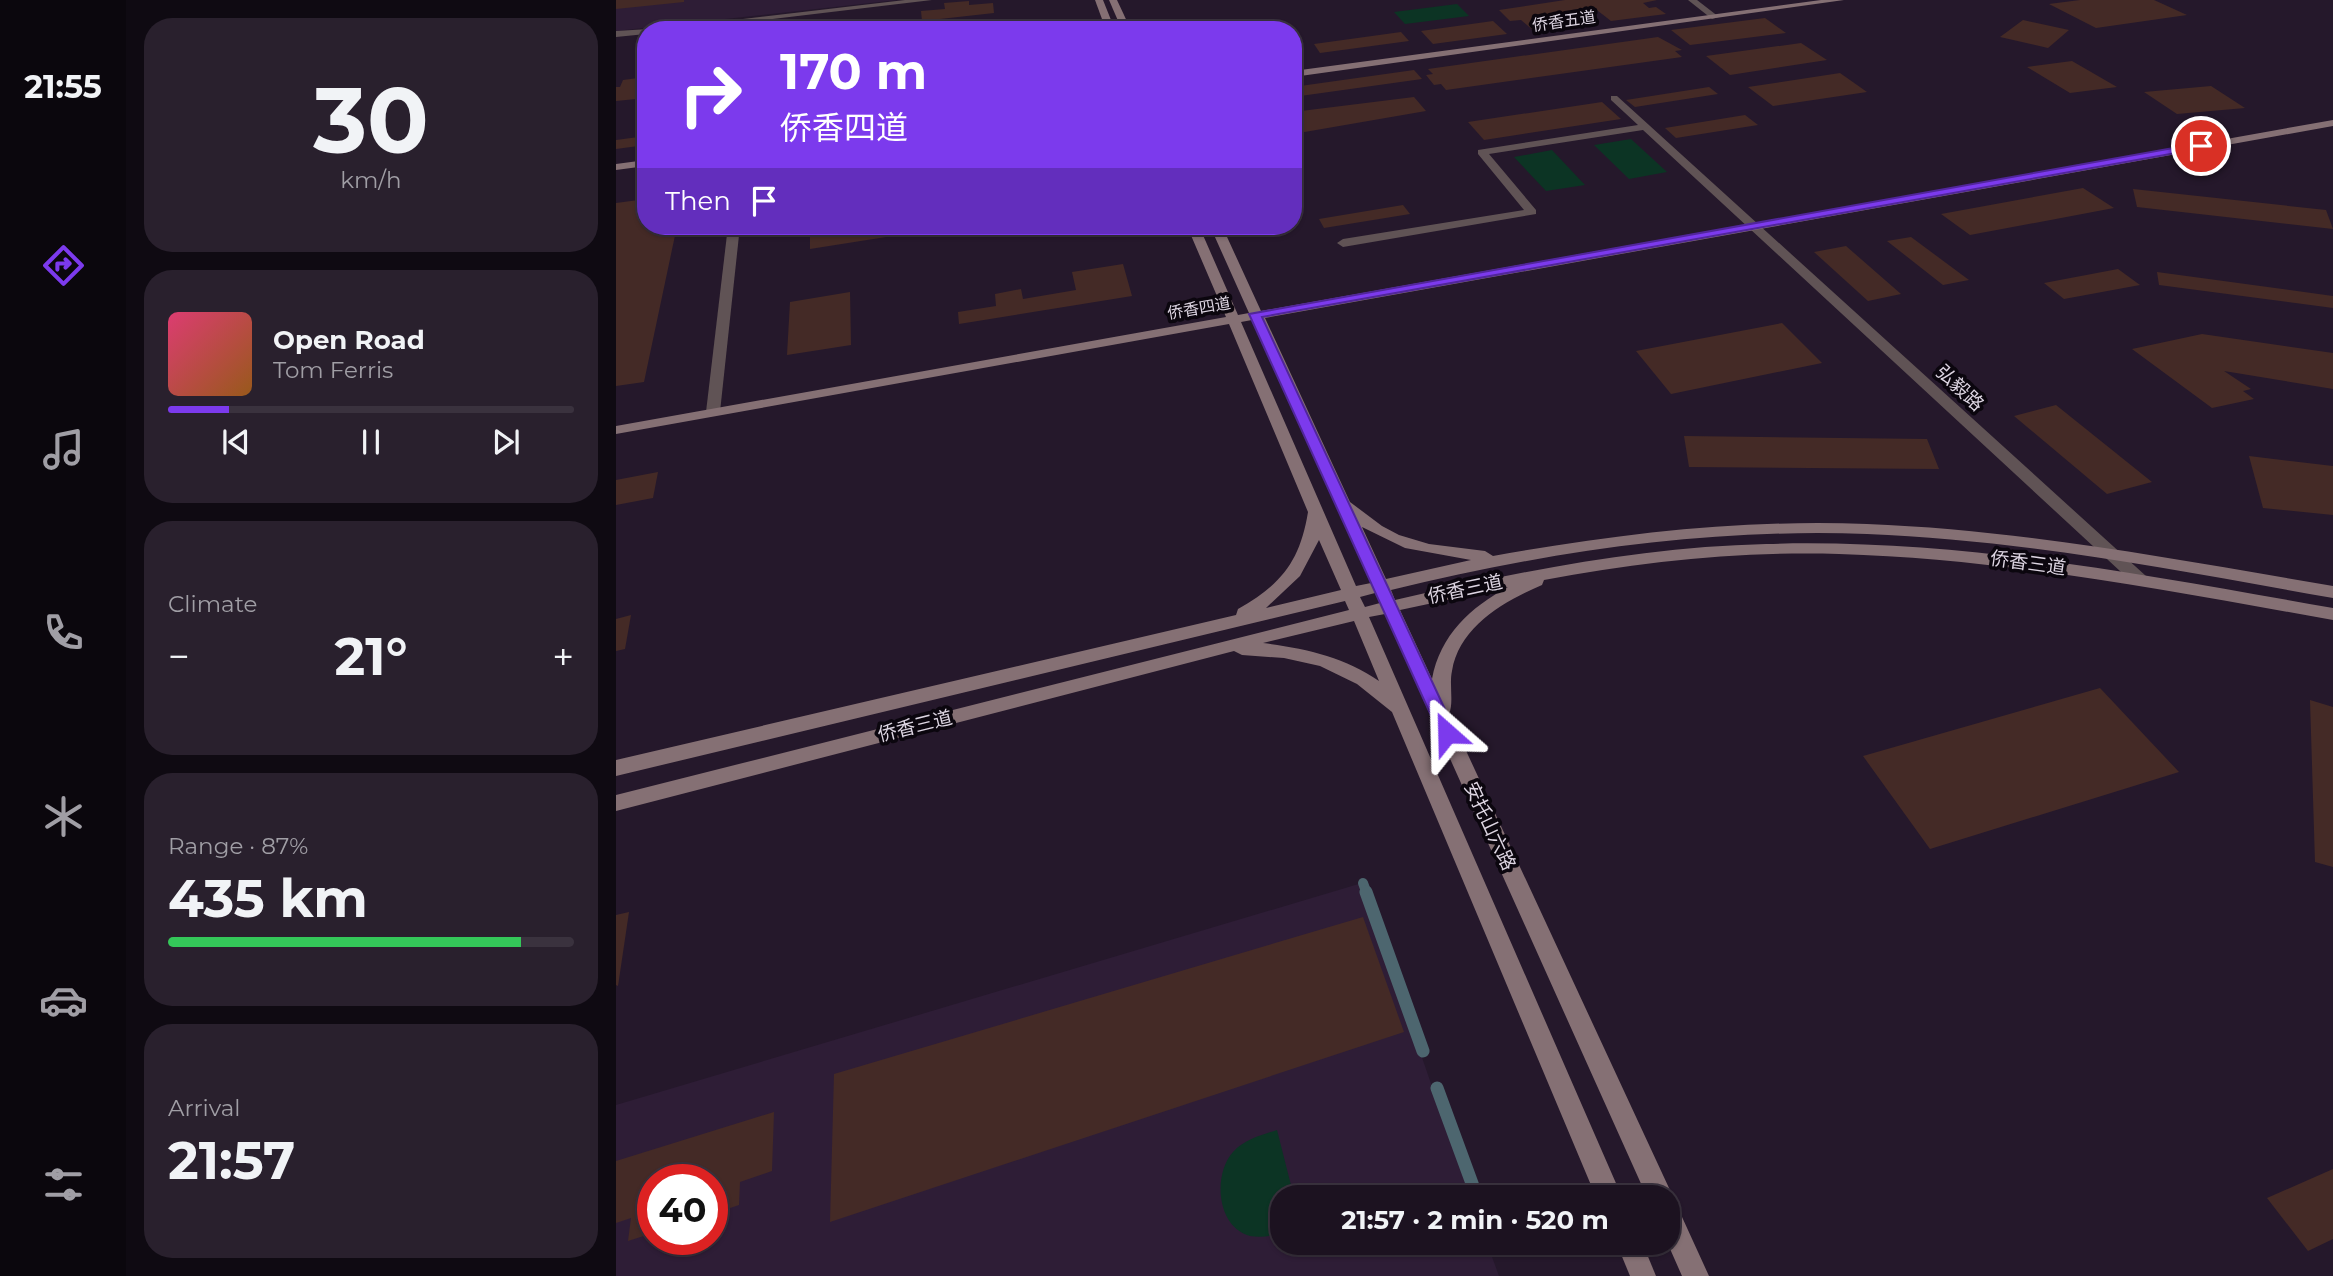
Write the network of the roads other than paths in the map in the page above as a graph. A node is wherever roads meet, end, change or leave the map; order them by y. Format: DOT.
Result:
graph roads {
  1 [pos="928,0"];
  2 [pos="1099,0"];
  3 [pos="1113,0"];
  4 [pos="1692,0"];
  5 [pos="1840,0"];
  6 [pos="1715,17"];
  7 [pos="736,21"];
  8 [pos="1107,21"];
  9 [pos="1123,21"];
  10 [pos="637,32"];
  11 [pos="616,34"];
  12 [pos="1302,73"];
  13 [pos="1614,99"];
  14 [pos="2331,124"];
  15 [pos="1646,127"];
  16 [pos="637,164"];
  17 [pos="616,167"];
  18 [pos="1755,225"];
  19 [pos="733,235"];
  20 [pos="1197,235"];
  21 [pos="1220,235"];
  22 [pos="1343,243"];
  23 [pos="1255,314"];
  24 [pos="1233,318"];
  25 [pos="713,412"];
  26 [pos="616,430"];
  27 [pos="1335,488"];
  28 [pos="1315,509"];
  29 [pos="1530,553"];
  30 [pos="2113,556"];
  31 [pos="1588,566"];
  32 [pos="2140,580"];
  33 [pos="1380,586"];
  34 [pos="2333,592"];
  35 [pos="1350,593"];
  36 [pos="1389,606"];
  37 [pos="1359,614"];
  38 [pos="2333,614"];
  39 [pos="1213,626"];
  40 [pos="1190,655"];
  41 [pos="1404,719"];
  42 [pos="1447,733"];
  43 [pos="616,768"];
  44 [pos="616,803"];
  45 [pos="1604,1185"];
  46 [pos="1654,1185"];
  47 [pos="1680,1241"];
  48 [pos="1634,1255"];
  49 [pos="1643,1276"];
  50 [pos="1696,1276"];
  1 -- 7 [label="street"];
  2 -- 8 [label="street"];
  3 -- 9 [label="street"];
  4 -- 6 [label="street"];
  5 -- 6 [label="street, 侨香五道"];
  6 -- 12 [label="street, 侨香五道"];
  10 -- 11 [label="street"];
  13 -- 15 [label="street, 弘毅路"];
  14 -- 18 [label="street, 侨香四道"];
  15 -- 18 [label="street, 弘毅路"];
  15 -- 22 [label="street"];
  16 -- 17 [label="street"];
  18 -- 23 [label="street, 侨香四道"];
  18 -- 30 [label="street, 弘毅路"];
  19 -- 25 [label="street"];
  20 -- 24 [label="street, 安托山六路"];
  21 -- 23 [label="street, 安托山六路"];
  23 -- 24 [label="street, 侨香四道"];
  23 -- 27 [label="street, 安托山六路"];
  24 -- 25 [label="street, 侨香四道"];
  24 -- 28 [label="street, 安托山六路"];
  25 -- 26 [label="street, 侨香四道"];
  27 -- 29 [label="street"];
  27 -- 33 [label="street, 安托山六路"];
  28 -- 35 [label="street, 安托山六路"];
  28 -- 39 [label="street"];
  29 -- 30 [label="street, 侨香三道"];
  29 -- 33 [label="street, 侨香三道"];
  30 -- 32 [label="street, 弘毅路"];
  30 -- 34 [label="street, 侨香三道"];
  31 -- 32 [label="street, 侨香三道"];
  31 -- 36 [label="street, 侨香三道"];
  31 -- 42 [label="street"];
  32 -- 38 [label="street, 侨香三道"];
  33 -- 35 [label="street, 侨香三道"];
  33 -- 36 [label="street, 安托山六路"];
  35 -- 37 [label="street, 安托山六路"];
  35 -- 39 [label="street, 侨香三道"];
  36 -- 37 [label="street, 侨香三道"];
  36 -- 42 [label="street, 安托山六路"];
  37 -- 40 [label="street, 侨香三道"];
  37 -- 41 [label="street, 安托山六路"];
  39 -- 43 [label="street, 侨香三道"];
  40 -- 41 [label="street"];
  40 -- 44 [label="street, 侨香三道"];
  41 -- 45 [label="street, 安托山六路"];
  42 -- 46 [label="street, 安托山六路"];
  47 -- 50 [label="street"];
  48 -- 49 [label="street"];
}
